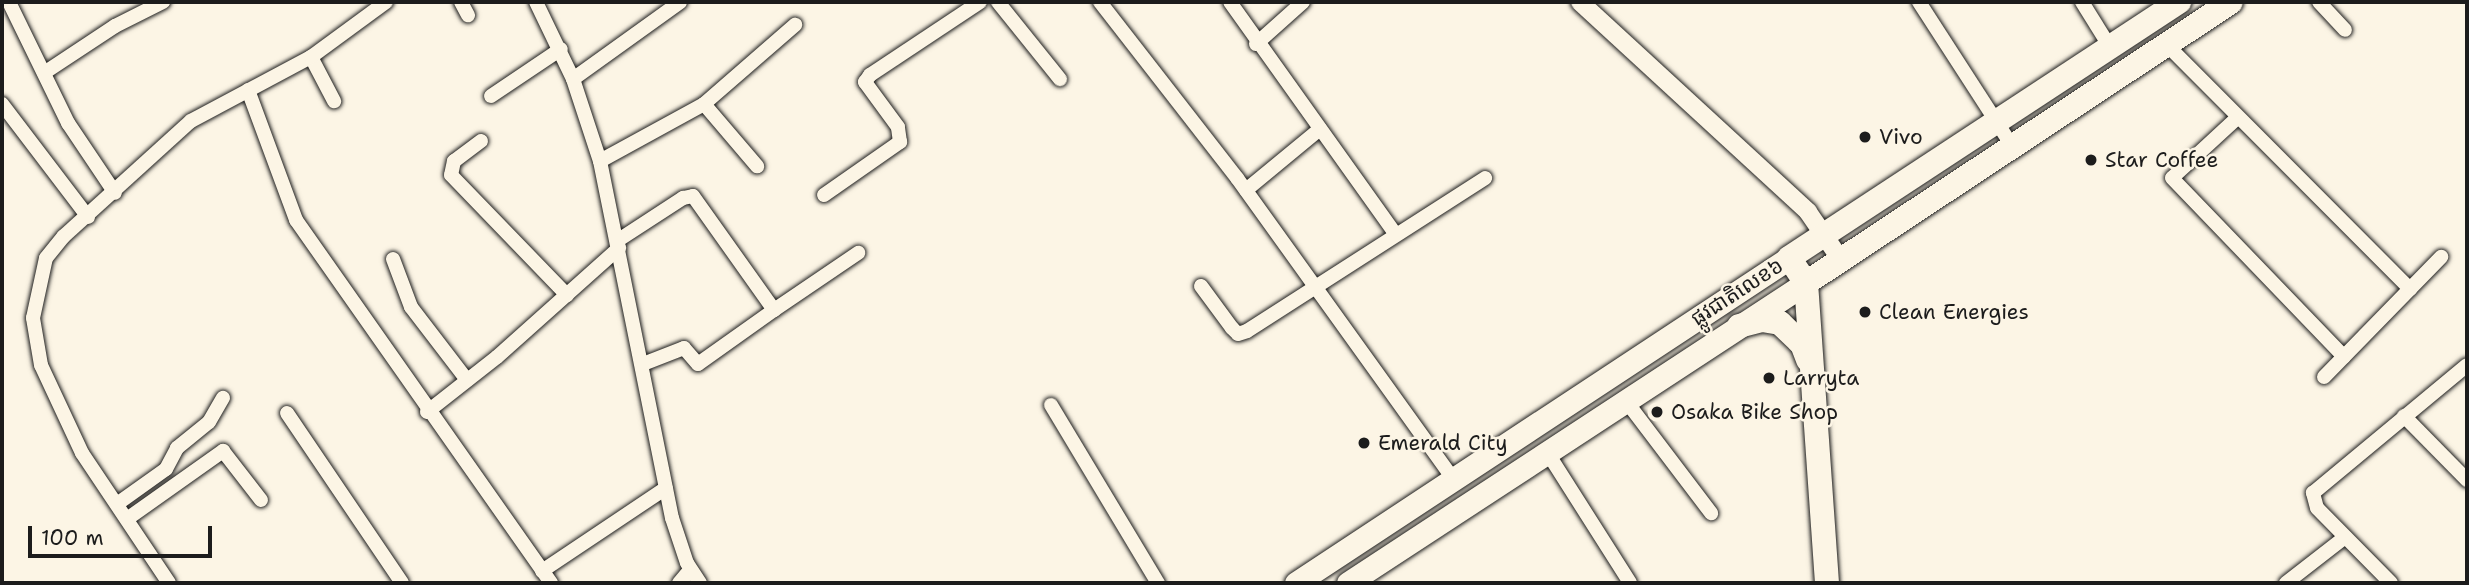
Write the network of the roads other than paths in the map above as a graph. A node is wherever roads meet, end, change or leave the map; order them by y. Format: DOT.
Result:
graph roads {
  1 [pos="9,2"];
  2 [pos="163,2"];
  3 [pos="386,2"];
  4 [pos="461,2"];
  5 [pos="536,2"];
  6 [pos="680,2"];
  7 [pos="980,2"];
  8 [pos="998,2"];
  9 [pos="1100,2"];
  10 [pos="1230,2"];
  11 [pos="1303,2"];
  12 [pos="1580,2"];
  13 [pos="1919,2"];
  14 [pos="2082,2"];
  15 [pos="2179,2"];
  16 [pos="2231,2"];
  17 [pos="2319,2"];
  18 [pos="468,15"];
  19 [pos="796,25"];
  20 [pos="2345,30"];
  21 [pos="1256,44"];
  22 [pos="2166,44"];
  23 [pos="2110,47"];
  24 [pos="561,49"];
  25 [pos="311,57"];
  26 [pos="44,73"];
  27 [pos="573,79"];
  28 [pos="1060,79"];
  29 [pos="248,90"];
  30 [pos="491,96"];
  31 [pos="334,101"];
  32 [pos="2,104"];
  33 [pos="704,104"];
  34 [pos="2237,118"];
  35 [pos="1997,122"];
  36 [pos="1320,128"];
  37 [pos="481,141"];
  38 [pos="2012,146"];
  39 [pos="600,161"];
  40 [pos="757,166"];
  41 [pos="1485,178"];
  42 [pos="1245,190"];
  43 [pos="115,193"];
  44 [pos="824,195"];
  45 [pos="88,217"];
  46 [pos="1395,233"];
  47 [pos="1824,235"];
  48 [pos="618,244"];
  49 [pos="858,253"];
  50 [pos="2441,257"];
  51 [pos="1789,258"];
  52 [pos="393,259"];
  53 [pos="1841,260"];
  54 [pos="1806,283"];
  55 [pos="1313,285"];
  56 [pos="1201,286"];
  57 [pos="2410,289"];
  58 [pos="567,295"];
  59 [pos="774,310"];
  60 [pos="1739,326"];
  61 [pos="2344,356"];
  62 [pos="643,364"];
  63 [pos="2467,365"];
  64 [pos="1812,374"];
  65 [pos="2323,377"];
  66 [pos="467,380"];
  67 [pos="223,398"];
  68 [pos="1626,401"];
  69 [pos="1051,405"];
  70 [pos="427,412"];
  71 [pos="287,413"];
  72 [pos="2404,416"];
  73 [pos="1547,452"];
  74 [pos="1453,480"];
  75 [pos="2467,480"];
  76 [pos="666,488"];
  77 [pos="261,500"];
  78 [pos="117,504"];
  79 [pos="1711,513"];
  80 [pos="127,519"];
  81 [pos="2345,537"];
  82 [pos="690,570"];
  83 [pos="547,577"];
  84 [pos="169,583"];
  85 [pos="402,583"];
  86 [pos="679,583"];
  87 [pos="700,583"];
  88 [pos="1158,583"];
  89 [pos="1296,583"];
  90 [pos="1348,583"];
  91 [pos="1630,583"];
  92 [pos="1827,583"];
  93 [pos="2286,583"];
  94 [pos="2391,583"];
  1 -- 26 [label="street"];
  2 -- 26 [label="street"];
  3 -- 25 [label="street"];
  4 -- 18 [label="street"];
  5 -- 24 [label="street"];
  6 -- 27 [label="street"];
  7 -- 44 [label="street"];
  8 -- 28 [label="street"];
  9 -- 42 [label="street"];
  10 -- 21 [label="street"];
  11 -- 21 [label="street"];
  12 -- 47 [label="street"];
  13 -- 35 [label="street"];
  14 -- 23 [label="street"];
  15 -- 23 [label="highway, ផ្លូវជាតិលេខ៦"];
  16 -- 22 [label="highway, ផ្លូវជាតិលេខ៦"];
  17 -- 20 [label="street"];
  19 -- 33 [label="street"];
  21 -- 36 [label="street"];
  22 -- 34 [label="street"];
  22 -- 38 [label="highway, ផ្លូវជាតិលេខ៦"];
  23 -- 35 [label="highway, ផ្លូវជាតិលេខ៦"];
  24 -- 27 [label="street"];
  24 -- 30 [label="street"];
  25 -- 29 [label="street"];
  25 -- 31 [label="street"];
  26 -- 43 [label="street"];
  27 -- 39 [label="street"];
  29 -- 43 [label="street"];
  29 -- 70 [label="street"];
  32 -- 45 [label="street"];
  33 -- 39 [label="street"];
  33 -- 40 [label="street"];
  34 -- 57 [label="street"];
  34 -- 61 [label="street"];
  35 -- 38 [label="street"];
  35 -- 47 [label="highway, ផ្លូវជាតិលេខ៦"];
  36 -- 42 [label="street"];
  36 -- 46 [label="street"];
  37 -- 58 [label="street"];
  38 -- 53 [label="highway, ផ្លូវជាតិលេខ៦"];
  39 -- 48 [label="street"];
  41 -- 46 [label="street"];
  42 -- 55 [label="street"];
  43 -- 45 [label="street"];
  45 -- 78 [label="street"];
  46 -- 55 [label="street"];
  47 -- 51 [label="highway, ផ្លូវជាតិលេខ៦"];
  47 -- 53 [label="street"];
  48 -- 58 [label="street"];
  48 -- 59 [label="street"];
  48 -- 62 [label="street"];
  49 -- 59 [label="street"];
  50 -- 57 [label="street"];
  51 -- 54 [label="highway"];
  51 -- 74 [label="main road, ផ្លូវជាតិលេខ៦"];
  52 -- 66 [label="street"];
  53 -- 54 [label="highway, ផ្លូវជាតិលេខ៦"];
  54 -- 60 [label="main road, ផ្លូវជាតិលេខ៦"];
  54 -- 64 [label="highway"];
  55 -- 56 [label="street"];
  55 -- 74 [label="street"];
  57 -- 61 [label="street"];
  58 -- 66 [label="street"];
  59 -- 62 [label="street"];
  60 -- 64 [label="highway"];
  60 -- 68 [label="main road, ផ្លូវជាតិលេខ៦"];
  61 -- 65 [label="street"];
  62 -- 76 [label="street"];
  63 -- 72 [label="street"];
  64 -- 92 [label="highway"];
  66 -- 70 [label="street"];
  67 -- 78 [label="street"];
  68 -- 73 [label="main road, ផ្លូវជាតិលេខ៦"];
  68 -- 79 [label="street"];
  69 -- 88 [label="street"];
  70 -- 83 [label="street"];
  71 -- 85 [label="street"];
  72 -- 75 [label="street"];
  72 -- 81 [label="street"];
  73 -- 90 [label="main road, ផ្លូវជាតិលេខ៦"];
  73 -- 91 [label="street"];
  74 -- 89 [label="main road, ផ្លូវជាតិលេខ៦"];
  76 -- 82 [label="street"];
  76 -- 83 [label="street"];
  77 -- 80 [label="street"];
  78 -- 80 [label="street"];
  80 -- 84 [label="street"];
  81 -- 93 [label="street"];
  81 -- 94 [label="street"];
  82 -- 86 [label="street"];
  82 -- 87 [label="street"];
}
